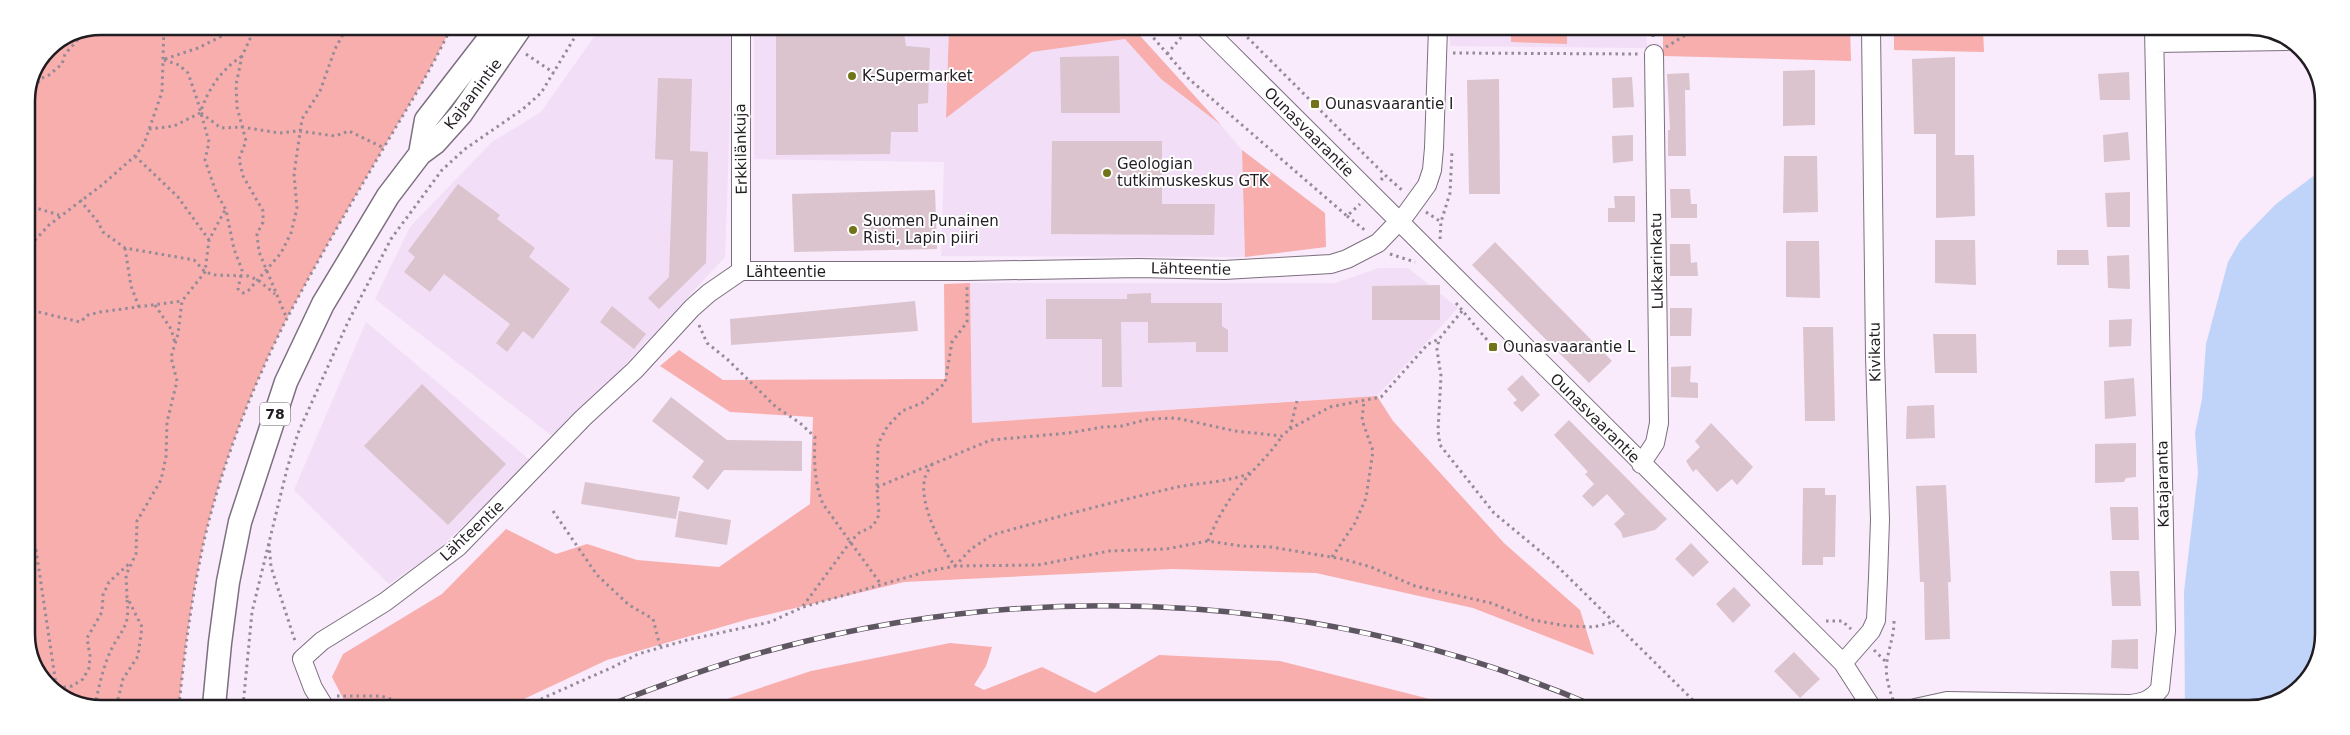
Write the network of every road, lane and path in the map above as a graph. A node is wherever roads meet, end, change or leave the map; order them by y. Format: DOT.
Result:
graph roads {
  1 [pos="164,35"];
  2 [pos="224,35"];
  3 [pos="252,35"];
  4 [pos="342,35"];
  5 [pos="492,35"];
  6 [pos="515,35"];
  7 [pos="576,35"];
  8 [pos="741,35"];
  9 [pos="1151,35"];
  10 [pos="1184,35"];
  11 [pos="1212,35"];
  12 [pos="1245,35"];
  13 [pos="1438,35"];
  14 [pos="1685,35"];
  15 [pos="1865,35"];
  16 [pos="2155,36"];
  17 [pos="78,39"];
  18 [pos="2274,41"];
  19 [pos="526,54"];
  20 [pos="1167,54"];
  21 [pos="1654,54"];
  22 [pos="242,56"];
  23 [pos="164,60"];
  24 [pos="1453,61"];
  25 [pos="554,73"];
  26 [pos="38,83"];
  27 [pos="200,113"];
  28 [pos="242,127"];
  29 [pos="149,129"];
  30 [pos="299,131"];
  31 [pos="1452,142"];
  32 [pos="384,148"];
  33 [pos="420,154"];
  34 [pos="135,156"];
  35 [pos="1385,175"];
  36 [pos="1400,189"];
  37 [pos="1369,193"];
  38 [pos="80,200"];
  39 [pos="35,208"];
  40 [pos="226,210"];
  41 [pos="1425,211"];
  42 [pos="60,215"];
  43 [pos="1347,216"];
  44 [pos="1399,222"];
  45 [pos="1441,222"];
  46 [pos="1440,238"];
  47 [pos="209,240"];
  48 [pos="35,241"];
  49 [pos="1378,243"];
  50 [pos="125,248"];
  51 [pos="1421,266"];
  52 [pos="266,269"];
  53 [pos="740,271"];
  54 [pos="967,271"];
  55 [pos="205,272"];
  56 [pos="240,276"];
  57 [pos="258,280"];
  58 [pos="277,295"];
  59 [pos="1454,300"];
  60 [pos="182,301"];
  61 [pos="155,304"];
  62 [pos="139,307"];
  63 [pos="692,308"];
  64 [pos="35,311"];
  65 [pos="1462,311"];
  66 [pos="287,320"];
  67 [pos="1439,339"];
  68 [pos="175,344"];
  69 [pos="1493,347"];
  70 [pos="1364,400"];
  71 [pos="1297,401"];
  72 [pos="1290,429"];
  73 [pos="1282,436"];
  74 [pos="933,464"];
  75 [pos="1641,464"];
  76 [pos="1252,472"];
  77 [pos="877,487"];
  78 [pos="553,511"];
  79 [pos="268,541"];
  80 [pos="851,541"];
  81 [pos="1208,541"];
  82 [pos="35,548"];
  83 [pos="1332,557"];
  84 [pos="133,560"];
  85 [pos="955,566"];
  86 [pos="880,583"];
  87 [pos="127,597"];
  88 [pos="803,607"];
  89 [pos="1613,622"];
  90 [pos="660,646"];
  91 [pos="302,659"];
  92 [pos="1886,662"];
  93 [pos="1843,663"];
  94 [pos="56,681"];
  95 [pos="63,688"];
  96 [pos="97,699"];
  97 [pos="118,700"];
  98 [pos="215,700"];
  99 [pos="244,700"];
  100 [pos="320,700"];
  101 [pos="329,700"];
  102 [pos="395,700"];
  103 [pos="539,700"];
  104 [pos="1693,700"];
  105 [pos="1867,700"];
  106 [pos="1893,700"];
  107 [pos="2147,700"];
  1 -- 23 [label="path"];
  2 -- 23 [label="path"];
  3 -- 22 [label="path"];
  4 -- 30 [label="path"];
  5 -- 33 [label="main road, Kajaanintie / 78"];
  6 -- 33 [label="main road, Kajaanintie / 78"];
  7 -- 25 [label="path"];
  8 -- 53 [label="street, Erkkilänkuja"];
  9 -- 20 [label="path"];
  10 -- 20 [label="path"];
  11 -- 37 [label="street, Ounasvaarantie"];
  12 -- 35 [label="path"];
  13 -- 44 [label="street, Lähteentie"];
  14 -- 21 [label="path"];
  15 -- 93 [label="street, Kivikatu"];
  16 -- 18 [label="street"];
  16 -- 107 [label="street, Katajaranta"];
  17 -- 26 [label="path"];
  19 -- 25 [label="path"];
  20 -- 43 [label="path"];
  21 -- 24 [label="path"];
  21 -- 75 [label="street, Lukkarinkatu"];
  22 -- 27 [label="path"];
  22 -- 28 [label="path"];
  23 -- 27 [label="path"];
  23 -- 29 [label="path"];
  25 -- 79 [label="path"];
  27 -- 28 [label="path"];
  27 -- 29 [label="path"];
  27 -- 40 [label="path"];
  28 -- 30 [label="path"];
  28 -- 52 [label="path"];
  29 -- 34 [label="path"];
  30 -- 32 [label="path"];
  30 -- 52 [label="path"];
  31 -- 45 [label="path"];
  33 -- 98 [label="main road, 78"];
  34 -- 38 [label="path"];
  34 -- 47 [label="path"];
  35 -- 36 [label="path"];
  35 -- 37 [label="path"];
  37 -- 43 [label="path"];
  37 -- 44 [label="street, Ounasvaarantie"];
  38 -- 42 [label="path"];
  38 -- 50 [label="path"];
  39 -- 42 [label="path"];
  40 -- 47 [label="path"];
  40 -- 56 [label="path"];
  41 -- 45 [label="path"];
  42 -- 48 [label="path"];
  43 -- 49 [label="path"];
  44 -- 49 [label="street, Lähteentie"];
  44 -- 75 [label="street, Ounasvaarantie"];
  45 -- 46 [label="path"];
  47 -- 55 [label="path"];
  49 -- 51 [label="path"];
  49 -- 54 [label="street, Lähteentie"];
  50 -- 55 [label="path"];
  50 -- 62 [label="path"];
  52 -- 57 [label="path"];
  52 -- 58 [label="path"];
  53 -- 54 [label="street, Lähteentie"];
  53 -- 63 [label="street, Lähteentie"];
  54 -- 77 [label="path"];
  55 -- 56 [label="path"];
  55 -- 60 [label="path"];
  56 -- 57 [label="path"];
  56 -- 57 [label="path"];
  57 -- 58 [label="path"];
  58 -- 66 [label="path"];
  59 -- 65 [label="path"];
  60 -- 61 [label="path"];
  60 -- 68 [label="path"];
  61 -- 62 [label="path"];
  61 -- 68 [label="path"];
  62 -- 64 [label="path"];
  63 -- 80 [label="path"];
  63 -- 91 [label="street, Lähteentie"];
  65 -- 67 [label="path"];
  65 -- 69 [label="path"];
  67 -- 70 [label="path"];
  67 -- 89 [label="path"];
  68 -- 84 [label="path"];
  70 -- 72 [label="path"];
  70 -- 83 [label="path"];
  71 -- 72 [label="path"];
  72 -- 73 [label="path"];
  73 -- 74 [label="path"];
  73 -- 76 [label="path"];
  74 -- 77 [label="path"];
  74 -- 85 [label="path"];
  75 -- 93 [label="street, Ounasvaarantie"];
  76 -- 81 [label="path"];
  76 -- 85 [label="path"];
  77 -- 80 [label="path"];
  78 -- 90 [label="path"];
  79 -- 91 [label="path"];
  79 -- 99 [label="path"];
  80 -- 86 [label="path"];
  80 -- 88 [label="path"];
  81 -- 83 [label="path"];
  81 -- 85 [label="path"];
  82 -- 94 [label="path"];
  83 -- 89 [label="path"];
  84 -- 87 [label="path"];
  84 -- 95 [label="path"];
  85 -- 86 [label="path"];
  86 -- 88 [label="path"];
  87 -- 96 [label="path"];
  87 -- 97 [label="path"];
  88 -- 90 [label="path"];
  89 -- 104 [label="path"];
  90 -- 103 [label="path"];
  91 -- 100 [label="street"];
  92 -- 106 [label="path"];
  93 -- 105 [label="street, Ounasvaarantie"];
  101 -- 102 [label="path"];
}
